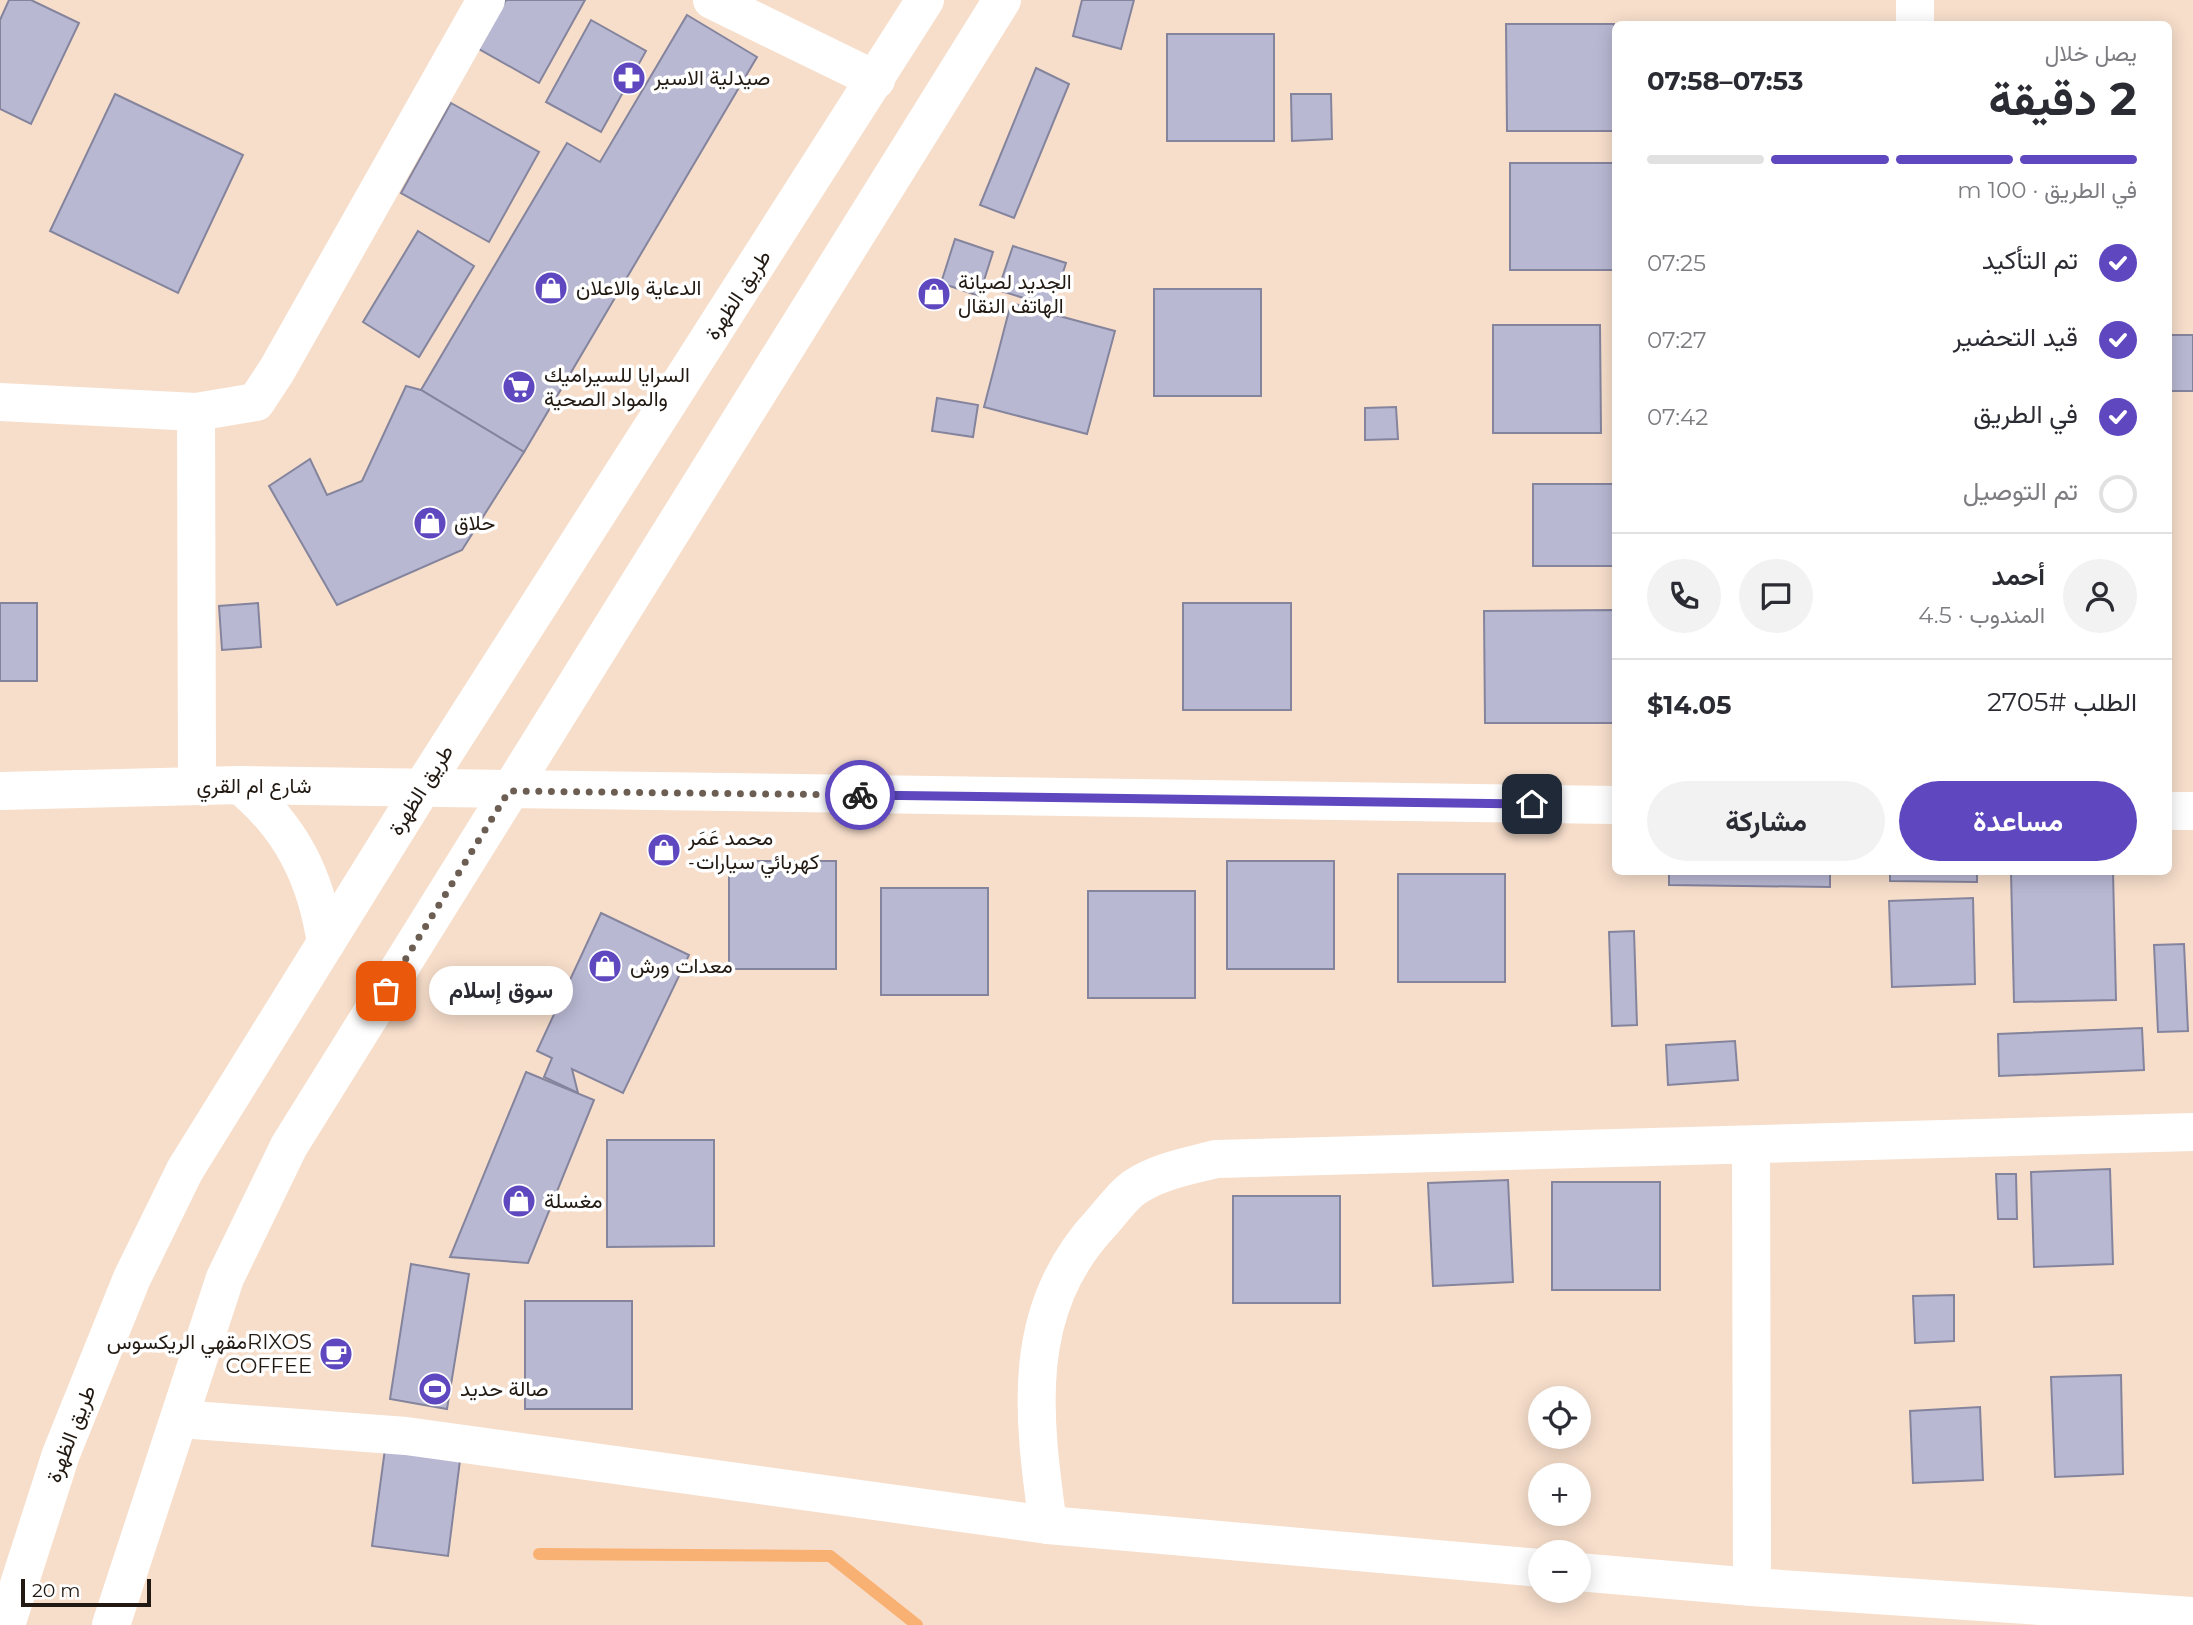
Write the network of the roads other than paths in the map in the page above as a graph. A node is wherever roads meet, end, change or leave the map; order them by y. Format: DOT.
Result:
graph roads {
  1 [pos="486,0"];
  2 [pos="712,0"];
  3 [pos="925,0"];
  4 [pos="1002,0"];
  5 [pos="1915,0"];
  6 [pos="1915,21"];
  7 [pos="876,80"];
  8 [pos="0,402"];
  9 [pos="196,412"];
  10 [pos="197,785"];
  11 [pos="240,785"];
  12 [pos="422,788"];
  13 [pos="0,791"];
  14 [pos="509,791"];
  15 [pos="1612,805"];
  16 [pos="2172,811"];
  17 [pos="2193,811"];
  18 [pos="326,943"];
  19 [pos="2193,1132"];
  20 [pos="1751,1144"];
  21 [pos="180,1419"];
  22 [pos="1048,1525"];
  23 [pos="1528,1568"];
  24 [pos="1591,1573"];
  25 [pos="1752,1587"];
  26 [pos="1904,1611"];
  27 [pos="2193,1616"];
  28 [pos="6,1625"];
  29 [pos="111,1625"];
  1 -- 9 [label="street"];
  2 -- 7 [label="street"];
  3 -- 7 [label="street, طريق الظهرة"];
  4 -- 14 [label="street"];
  5 -- 6 [label="street"];
  7 -- 12 [label="street, طريق الظهرة"];
  8 -- 9 [label="street"];
  9 -- 10 [label="street"];
  10 -- 11 [label="street, شارع ام القري"];
  10 -- 13 [label="street, شارع ام القري"];
  11 -- 12 [label="street, شارع ام القري"];
  11 -- 18 [label="street"];
  12 -- 14 [label="street, شارع ام القري"];
  12 -- 18 [label="street, طريق الظهرة"];
  14 -- 15 [label="street, شارع ام القري"];
  14 -- 21 [label="street"];
  16 -- 17 [label="street"];
  18 -- 28 [label="street, طريق الظهرة"];
  19 -- 20 [label="street"];
  20 -- 22 [label="street"];
  20 -- 25 [label="street"];
  21 -- 22 [label="street"];
  21 -- 29 [label="street"];
  22 -- 23 [label="street"];
  24 -- 25 [label="street"];
  25 -- 26 [label="street"];
  26 -- 27 [label="street"];
}
